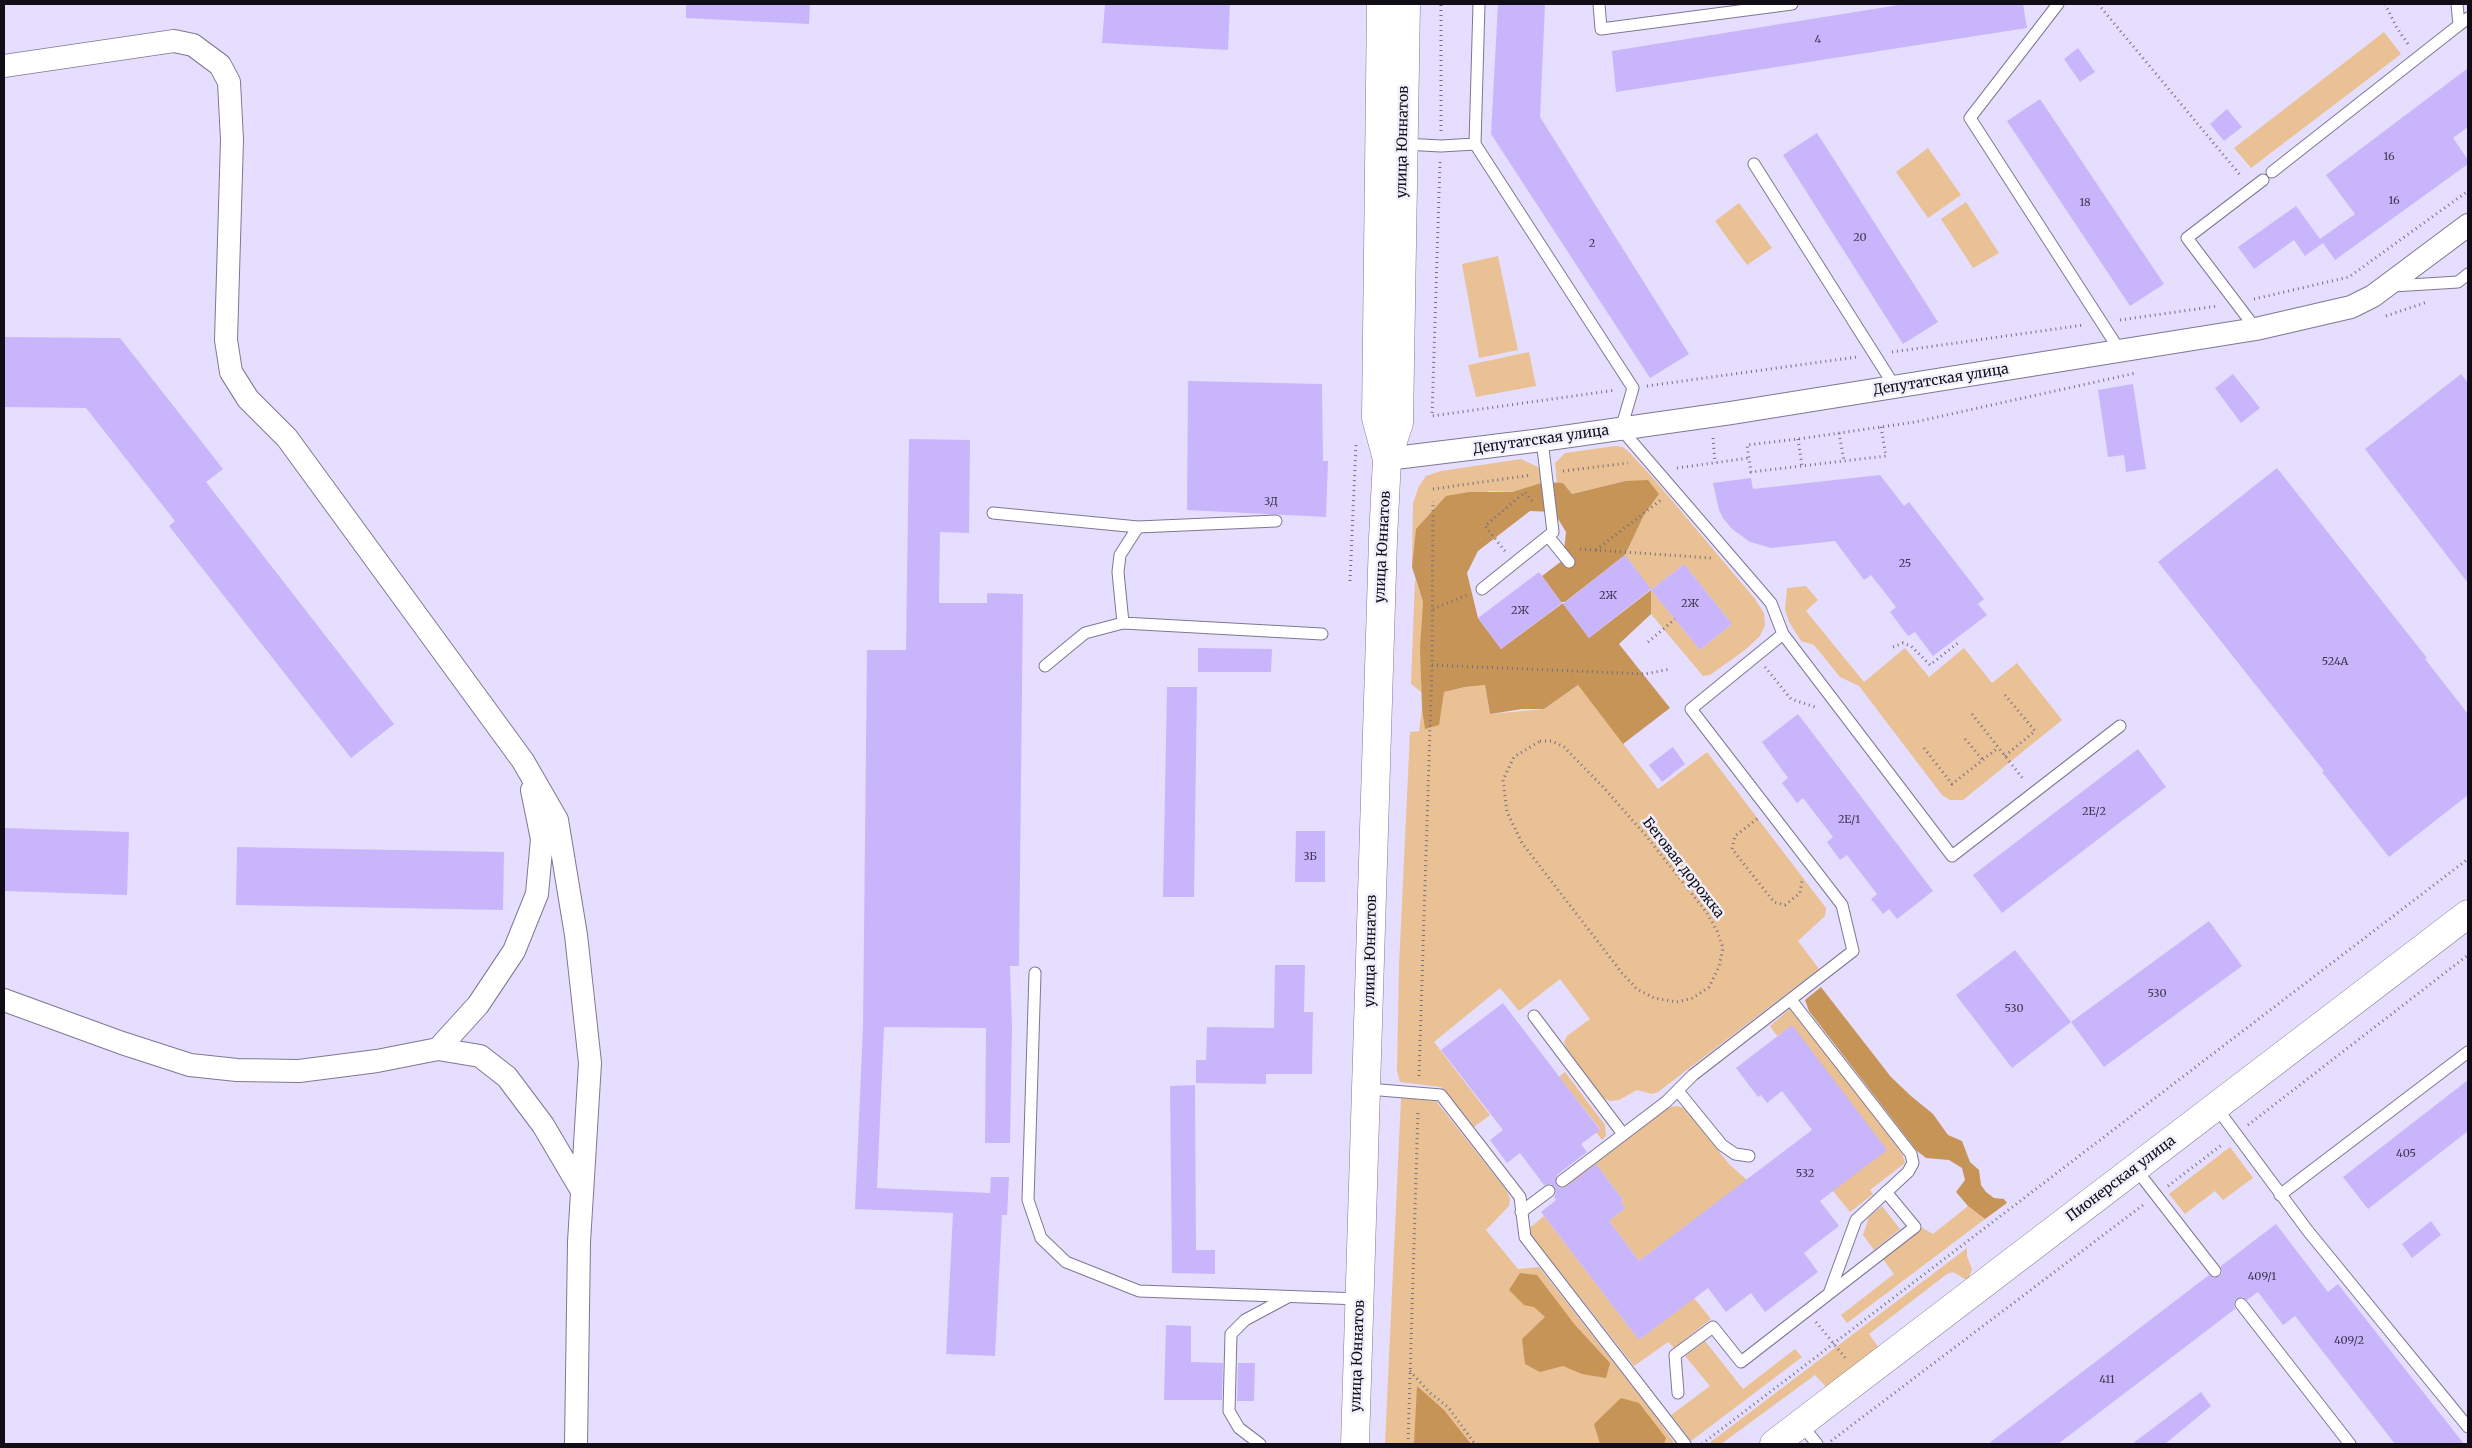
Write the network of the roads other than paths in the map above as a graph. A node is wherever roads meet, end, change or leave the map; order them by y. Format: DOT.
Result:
graph roads {
  1 [pos="1381,4"];
  2 [pos="1406,4"];
  3 [pos="1479,4"];
  4 [pos="1599,4"];
  5 [pos="1792,4"];
  6 [pos="2058,4"];
  7 [pos="2457,4"];
  8 [pos="2464,22"];
  9 [pos="4,66"];
  10 [pos="1391,144"];
  11 [pos="1475,144"];
  12 [pos="1754,164"];
  13 [pos="2272,172"];
  14 [pos="2262,180"];
  15 [pos="2468,225"];
  16 [pos="2468,274"];
  17 [pos="2385,286"];
  18 [pos="2256,329"];
  19 [pos="2120,352"];
  20 [pos="1895,387"];
  21 [pos="1621,429"];
  22 [pos="1542,440"];
  23 [pos="1387,459"];
  24 [pos="993,513"];
  25 [pos="1276,520"];
  26 [pos="1138,527"];
  27 [pos="1551,531"];
  28 [pos="1570,562"];
  29 [pos="1482,589"];
  30 [pos="1123,623"];
  31 [pos="1322,634"];
  32 [pos="1783,634"];
  33 [pos="1045,666"];
  34 [pos="2120,726"];
  35 [pos="521,758"];
  36 [pos="2468,914"];
  37 [pos="1035,974"];
  38 [pos="4,1000"];
  39 [pos="1791,1000"];
  40 [pos="1534,1016"];
  41 [pos="438,1049"];
  42 [pos="2468,1052"];
  43 [pos="1368,1089"];
  44 [pos="1678,1091"];
  45 [pos="2216,1107"];
  46 [pos="1624,1134"];
  47 [pos="1749,1156"];
  48 [pos="2135,1168"];
  49 [pos="1562,1182"];
  50 [pos="582,1191"];
  51 [pos="1549,1191"];
  52 [pos="1886,1192"];
  53 [pos="2280,1195"];
  54 [pos="1521,1212"];
  55 [pos="2214,1271"];
  56 [pos="1830,1292"];
  57 [pos="1289,1296"];
  58 [pos="1360,1299"];
  59 [pos="2241,1304"];
  60 [pos="1678,1393"];
  61 [pos="2468,1427"];
  62 [pos="1809,1434"];
  63 [pos="576,1444"];
  64 [pos="1260,1444"];
  65 [pos="1355,1444"];
  66 [pos="1685,1444"];
  67 [pos="1774,1444"];
  68 [pos="2350,1444"];
  1 -- 10 [label="main road, улица Юннатов"];
  2 -- 10 [label="main road, улица Юннатов"];
  3 -- 11 [label="lane"];
  4 -- 5 [label="lane"];
  6 -- 19 [label="lane"];
  7 -- 8 [label="lane"];
  8 -- 13 [label="lane"];
  9 -- 35 [label="street"];
  10 -- 11 [label="lane"];
  10 -- 23 [label="main road, улица Юннатов"];
  11 -- 21 [label="lane"];
  12 -- 20 [label="lane"];
  14 -- 18 [label="lane"];
  15 -- 17 [label="street, Депутатская улица"];
  16 -- 17 [label="lane"];
  17 -- 18 [label="street, Депутатская улица"];
  18 -- 19 [label="street, Депутатская улица"];
  19 -- 20 [label="street, Депутатская улица"];
  20 -- 21 [label="street, Депутатская улица"];
  21 -- 22 [label="street, Депутатская улица"];
  21 -- 32 [label="lane"];
  22 -- 23 [label="street, Депутатская улица"];
  22 -- 27 [label="lane"];
  23 -- 43 [label="main road, улица Юннатов"];
  24 -- 26 [label="lane"];
  25 -- 26 [label="lane"];
  26 -- 30 [label="lane"];
  27 -- 28 [label="lane"];
  27 -- 29 [label="lane"];
  30 -- 31 [label="lane"];
  30 -- 33 [label="lane"];
  32 -- 34 [label="lane"];
  32 -- 39 [label="lane"];
  35 -- 41 [label="street"];
  35 -- 50 [label="street"];
  36 -- 45 [label="main road, Пионерская улица"];
  37 -- 57 [label="lane"];
  38 -- 41 [label="street"];
  39 -- 44 [label="lane"];
  39 -- 52 [label="lane"];
  40 -- 46 [label="lane"];
  41 -- 50 [label="street"];
  42 -- 53 [label="lane"];
  43 -- 54 [label="lane"];
  43 -- 58 [label="main road, улица Юннатов"];
  44 -- 46 [label="lane"];
  44 -- 47 [label="lane"];
  45 -- 48 [label="main road, Пионерская улица"];
  45 -- 53 [label="lane"];
  46 -- 49 [label="lane"];
  48 -- 55 [label="lane"];
  48 -- 62 [label="main road, Пионерская улица"];
  50 -- 63 [label="street"];
  51 -- 54 [label="lane"];
  52 -- 56 [label="lane"];
  52 -- 56 [label="lane"];
  53 -- 61 [label="lane"];
  54 -- 66 [label="lane"];
  56 -- 60 [label="lane"];
  57 -- 58 [label="lane"];
  57 -- 64 [label="lane"];
  58 -- 65 [label="main road, улица Юннатов"];
  59 -- 68 [label="lane"];
  62 -- 67 [label="main road, Пионерская улица"];
}
